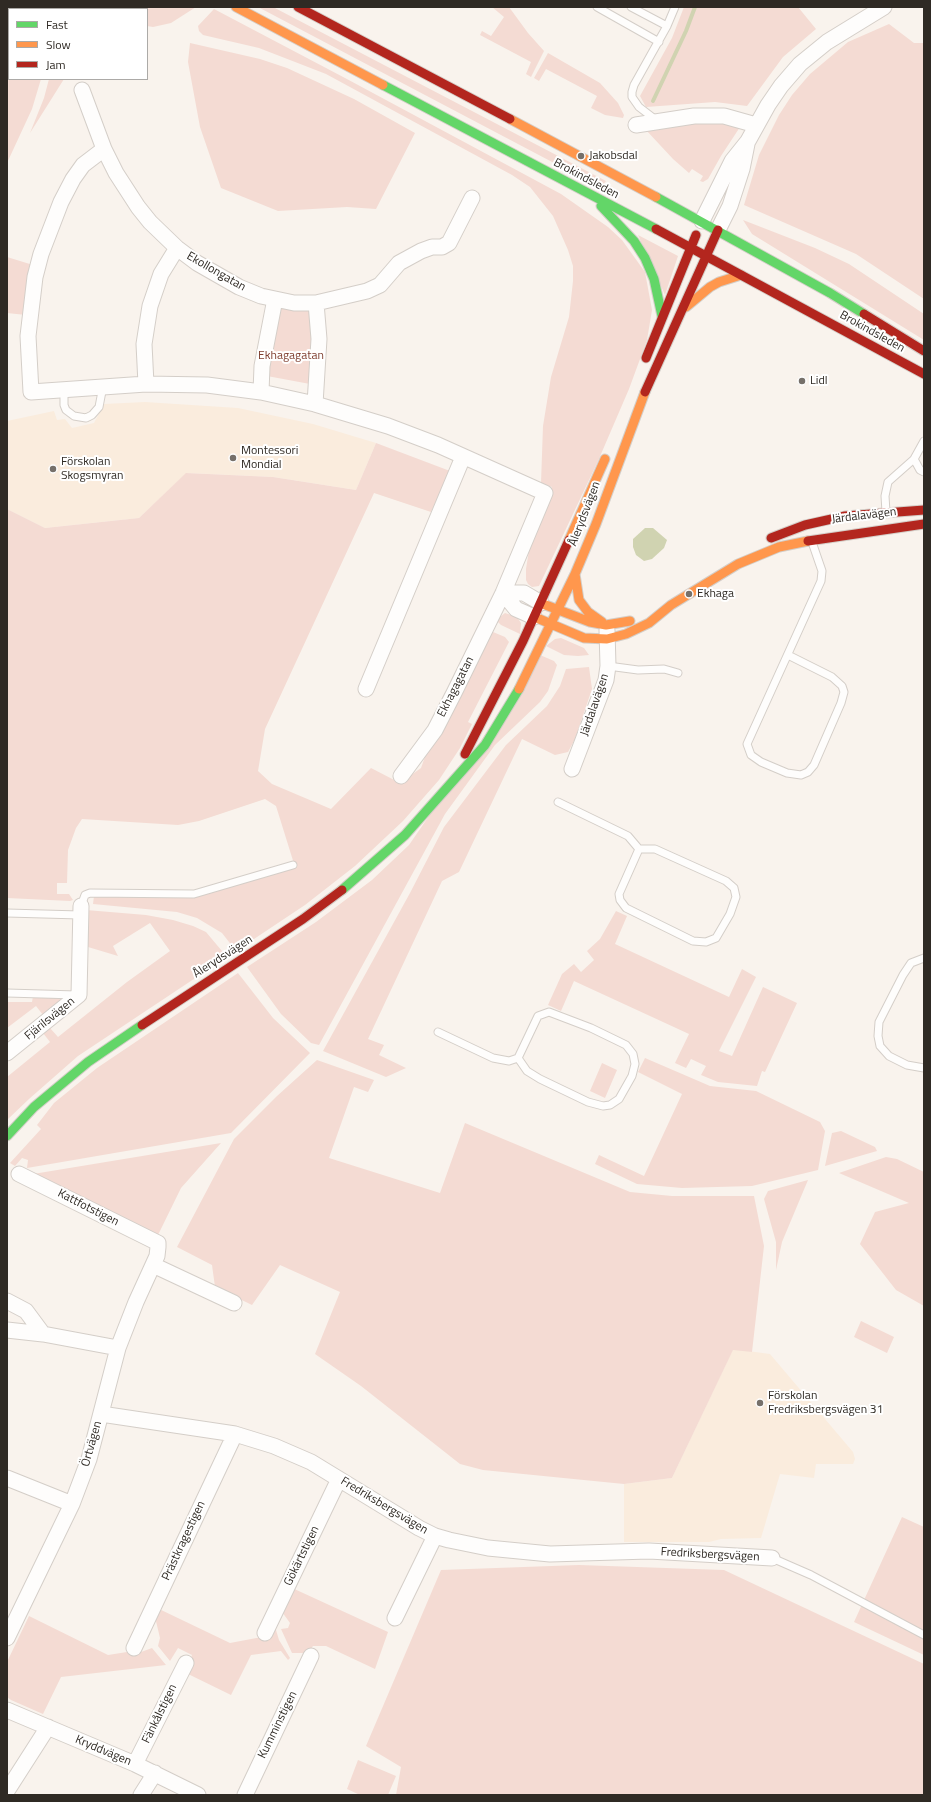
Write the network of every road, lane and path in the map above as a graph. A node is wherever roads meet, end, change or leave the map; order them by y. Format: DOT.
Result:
graph roads {
  1 [pos="236,7"];
  2 [pos="298,7"];
  3 [pos="597,7"];
  4 [pos="631,7"];
  5 [pos="675,7"];
  6 [pos="884,7"];
  7 [pos="667,26"];
  8 [pos="659,42"];
  9 [pos="82,90"];
  10 [pos="658,121"];
  11 [pos="636,125"];
  12 [pos="756,125"];
  13 [pos="748,141"];
  14 [pos="104,149"];
  15 [pos="591,195"];
  16 [pos="472,198"];
  17 [pos="702,221"];
  18 [pos="718,230"];
  19 [pos="691,247"];
  20 [pos="177,248"];
  21 [pos="706,255"];
  22 [pos="741,275"];
  23 [pos="275,299"];
  24 [pos="316,303"];
  25 [pos="682,312"];
  26 [pos="662,316"];
  27 [pos="924,351"];
  28 [pos="643,368"];
  29 [pos="924,374"];
  30 [pos="146,384"];
  31 [pos="103,386"];
  32 [pos="64,390"];
  33 [pos="261,392"];
  34 [pos="315,404"];
  35 [pos="924,441"];
  36 [pos="608,453"];
  37 [pos="464,457"];
  38 [pos="914,459"];
  39 [pos="924,472"];
  40 [pos="924,510"];
  41 [pos="886,512"];
  42 [pos="924,524"];
  43 [pos="888,529"];
  44 [pos="808,533"];
  45 [pos="738,564"];
  46 [pos="574,574"];
  47 [pos="503,594"];
  48 [pos="541,602"];
  49 [pos="672,605"];
  50 [pos="556,609"];
  51 [pos="534,617"];
  52 [pos="550,624"];
  53 [pos="607,632"];
  54 [pos="788,655"];
  55 [pos="608,666"];
  56 [pos="678,672"];
  57 [pos="366,689"];
  58 [pos="572,769"];
  59 [pos="402,776"];
  60 [pos="445,790"];
  61 [pos="558,802"];
  62 [pos="639,849"];
  63 [pos="293,865"];
  64 [pos="81,911"];
  65 [pos="7,913"];
  66 [pos="924,958"];
  67 [pos="7,993"];
  68 [pos="79,995"];
  69 [pos="438,1032"];
  70 [pos="7,1053"];
  71 [pos="518,1058"];
  72 [pos="924,1068"];
  73 [pos="7,1136"];
  74 [pos="18,1174"];
  75 [pos="158,1243"];
  76 [pos="153,1265"];
  77 [pos="7,1301"];
  78 [pos="234,1303"];
  79 [pos="7,1330"];
  80 [pos="43,1334"];
  81 [pos="118,1348"];
  82 [pos="101,1414"];
  83 [pos="235,1434"];
  84 [pos="7,1478"];
  85 [pos="339,1479"];
  86 [pos="72,1504"];
  87 [pos="435,1536"];
  88 [pos="772,1558"];
  89 [pos="395,1618"];
  90 [pos="9,1629"];
  91 [pos="265,1633"];
  92 [pos="924,1634"];
  93 [pos="134,1648"];
  94 [pos="311,1656"];
  95 [pos="186,1663"];
  96 [pos="7,1710"];
  97 [pos="48,1727"];
  98 [pos="135,1764"];
  99 [pos="155,1773"];
  100 [pos="7,1791"];
  101 [pos="141,1795"];
  102 [pos="198,1795"];
  103 [pos="244,1795"];
  1 -- 15 [label="main road, Brokindsleden"];
  2 -- 17 [label="main road, Brokindsleden"];
  3 -- 8 [label="lane"];
  4 -- 7 [label="lane"];
  5 -- 7 [label="lane"];
  6 -- 12 [label="street"];
  7 -- 8 [label="lane"];
  8 -- 10 [label="lane"];
  9 -- 14 [label="street, Ekollongatan"];
  10 -- 11 [label="street"];
  10 -- 12 [label="street"];
  12 -- 13 [label="street"];
  13 -- 17 [label="street"];
  13 -- 18 [label="street"];
  14 -- 20 [label="street, Ekollongatan"];
  14 -- 32 [label="street, Ekhagagatan"];
  15 -- 19 [label="main road, Brokindsleden"];
  15 -- 26 [label="main road"];
  16 -- 24 [label="street"];
  17 -- 18 [label="main road, Brokindsleden"];
  17 -- 19 [label="main road"];
  18 -- 21 [label="main road, Ålerydsvägen"];
  18 -- 27 [label="main road, Brokindsleden"];
  19 -- 21 [label="main road, Brokindsleden"];
  19 -- 26 [label="main road"];
  20 -- 23 [label="street, Ekollongatan"];
  20 -- 30 [label="street"];
  21 -- 22 [label="main road, Brokindsleden"];
  21 -- 25 [label="main road, Ålerydsvägen"];
  22 -- 25 [label="main road"];
  22 -- 29 [label="main road, Brokindsleden"];
  23 -- 24 [label="street, Ekollongatan"];
  23 -- 33 [label="street"];
  24 -- 34 [label="street"];
  25 -- 46 [label="main road, Ålerydsvägen"];
  26 -- 28 [label="main road"];
  30 -- 31 [label="street, Ekhagagatan"];
  30 -- 33 [label="street, Ekhagagatan"];
  31 -- 32 [label="street, Ekhagagatan"];
  31 -- 32 [label="lane"];
  33 -- 34 [label="street, Ekhagagatan"];
  34 -- 37 [label="street, Ekhagagatan"];
  35 -- 38 [label="lane"];
  36 -- 48 [label="main road, Ålerydsvägen"];
  37 -- 47 [label="street, Ekhagagatan"];
  37 -- 57 [label="street"];
  38 -- 39 [label="lane"];
  38 -- 41 [label="lane"];
  40 -- 41 [label="main road, Järdalavägen"];
  41 -- 43 [label="lane"];
  41 -- 44 [label="main road, Järdalavägen"];
  42 -- 43 [label="main road, Järdalavägen"];
  43 -- 44 [label="main road, Järdalavägen"];
  44 -- 45 [label="main road, Järdalavägen"];
  44 -- 45 [label="main road, Järdalavägen"];
  44 -- 54 [label="lane"];
  45 -- 49 [label="main road, Järdalavägen"];
  46 -- 50 [label="main road, Ålerydsvägen"];
  46 -- 53 [label="main road"];
  47 -- 48 [label="street"];
  47 -- 51 [label="street"];
  47 -- 59 [label="street, Ekhagagatan"];
  48 -- 50 [label="main road, Järdalavägen"];
  48 -- 51 [label="main road, Ålerydsvägen"];
  49 -- 53 [label="main road, Järdalavägen"];
  49 -- 53 [label="main road, Järdalavägen"];
  50 -- 52 [label="main road, Ålerydsvägen"];
  50 -- 53 [label="main road, Järdalavägen"];
  51 -- 52 [label="main road, Järdalavägen"];
  51 -- 60 [label="main road, Ålerydsvägen"];
  52 -- 53 [label="main road, Järdalavägen"];
  52 -- 60 [label="main road, Ålerydsvägen"];
  53 -- 55 [label="street, Järdalavägen"];
  54 -- 54 [label="lane"];
  55 -- 56 [label="lane"];
  55 -- 58 [label="street, Järdalavägen"];
  60 -- 73 [label="main road, Ålerydsvägen"];
  61 -- 62 [label="lane"];
  62 -- 62 [label="lane"];
  63 -- 64 [label="lane"];
  64 -- 65 [label="lane"];
  64 -- 68 [label="street, Fjärilsvägen"];
  66 -- 72 [label="lane"];
  67 -- 68 [label="lane"];
  68 -- 70 [label="street, Fjärilsvägen"];
  69 -- 71 [label="lane"];
  71 -- 71 [label="lane"];
  74 -- 75 [label="street, Kattfotstigen"];
  75 -- 76 [label="street, Örtvägen"];
  76 -- 78 [label="street"];
  76 -- 81 [label="street, Örtvägen"];
  77 -- 80 [label="street"];
  79 -- 80 [label="street"];
  80 -- 81 [label="street"];
  81 -- 82 [label="street, Örtvägen"];
  82 -- 83 [label="street, Fredriksbergsvägen"];
  82 -- 86 [label="street, Örtvägen"];
  83 -- 85 [label="street, Fredriksbergsvägen"];
  83 -- 93 [label="street, Prästkragestigen"];
  84 -- 86 [label="street"];
  85 -- 87 [label="street, Fredriksbergsvägen"];
  85 -- 91 [label="street, Gökärtstigen"];
  86 -- 90 [label="street, Örtvägen"];
  87 -- 88 [label="street, Fredriksbergsvägen"];
  87 -- 89 [label="street"];
  88 -- 92 [label="lane"];
  94 -- 103 [label="street, Kumminstigen"];
  95 -- 98 [label="street, Fänkålstigen"];
  96 -- 97 [label="street, Kryddvägen"];
  97 -- 98 [label="street, Kryddvägen"];
  97 -- 100 [label="street"];
  98 -- 99 [label="street, Kryddvägen"];
  99 -- 101 [label="street"];
  99 -- 102 [label="street, Kryddvägen"];
}
